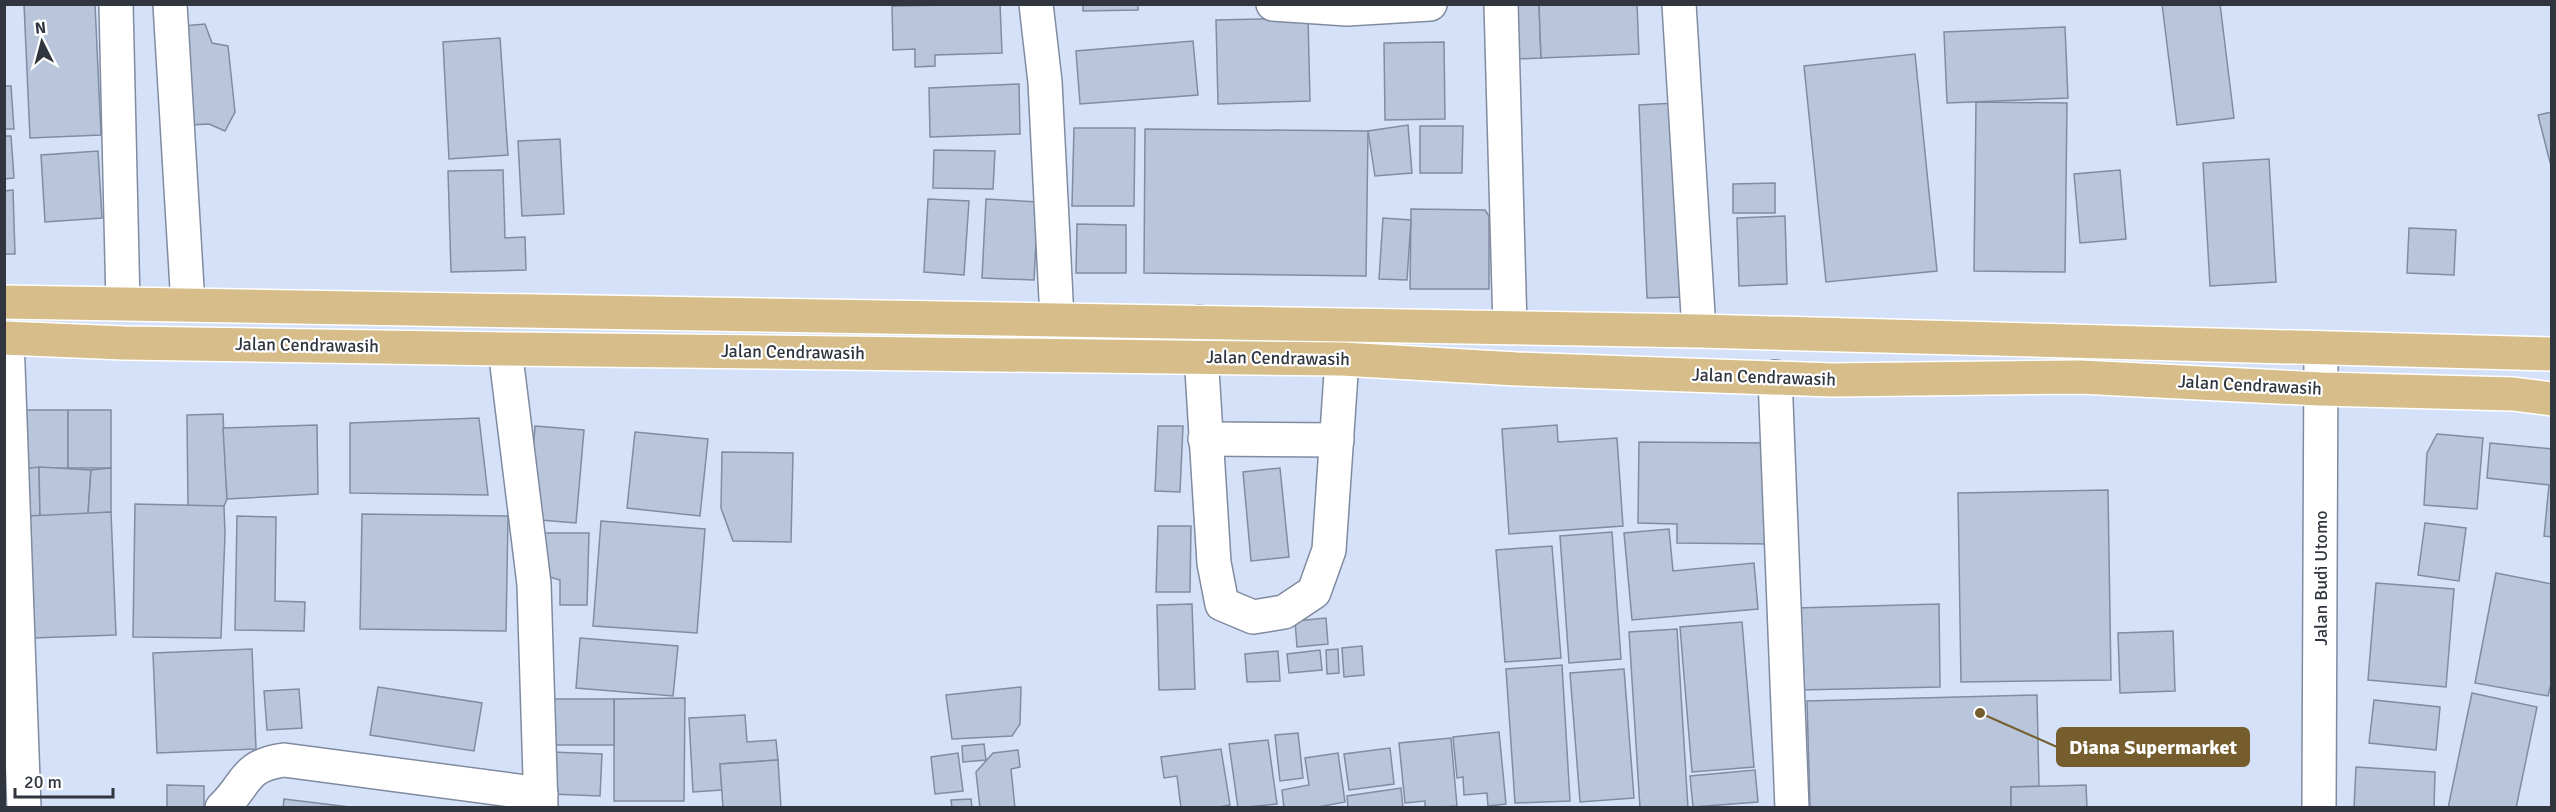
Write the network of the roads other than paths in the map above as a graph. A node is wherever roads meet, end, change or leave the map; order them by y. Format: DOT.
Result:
graph roads {
  1 [pos="116,4"];
  2 [pos="170,4"];
  3 [pos="1036,4"];
  4 [pos="1273,4"];
  5 [pos="1430,4"];
  6 [pos="1500,4"];
  7 [pos="1679,4"];
  8 [pos="4,302"];
  9 [pos="123,304"];
  10 [pos="188,305"];
  11 [pos="1057,319"];
  12 [pos="1199,322"];
  13 [pos="1510,327"];
  14 [pos="1699,331"];
  15 [pos="6,338"];
  16 [pos="505,349"];
  17 [pos="2321,349"];
  18 [pos="2552,354"];
  19 [pos="1200,357"];
  20 [pos="1342,359"];
  21 [pos="1775,377"];
  22 [pos="2321,389"];
  23 [pos="2552,399"];
  24 [pos="1205,439"];
  25 [pos="1337,440"];
  26 [pos="541,801"];
  27 [pos="24,807"];
  28 [pos="222,807"];
  29 [pos="1792,807"];
  30 [pos="2319,807"];
  1 -- 9 [label="street"];
  2 -- 10 [label="street"];
  3 -- 11 [label="street"];
  4 -- 5 [label="street"];
  6 -- 13 [label="street"];
  7 -- 14 [label="street"];
  8 -- 9 [label="main road, Jalan Cendrawasih"];
  9 -- 10 [label="main road, Jalan Cendrawasih"];
  10 -- 11 [label="main road, Jalan Cendrawasih"];
  11 -- 12 [label="main road, Jalan Cendrawasih"];
  12 -- 13 [label="main road, Jalan Cendrawasih"];
  12 -- 19 [label="street"];
  13 -- 14 [label="main road, Jalan Cendrawasih"];
  14 -- 17 [label="main road, Jalan Cendrawasih"];
  15 -- 16 [label="main road, Jalan Cendrawasih"];
  15 -- 27 [label="street"];
  16 -- 19 [label="main road, Jalan Cendrawasih"];
  16 -- 26 [label="street"];
  17 -- 18 [label="main road, Jalan Cendrawasih"];
  17 -- 22 [label="street, Jalan Budi Utomo"];
  19 -- 20 [label="main road, Jalan Cendrawasih"];
  19 -- 24 [label="street"];
  20 -- 21 [label="main road, Jalan Cendrawasih"];
  20 -- 25 [label="street"];
  21 -- 22 [label="main road, Jalan Cendrawasih"];
  21 -- 29 [label="street"];
  22 -- 23 [label="main road, Jalan Cendrawasih"];
  22 -- 30 [label="street, Jalan Budi Utomo"];
  24 -- 25 [label="street"];
  24 -- 25 [label="street"];
  26 -- 28 [label="street"];
}
